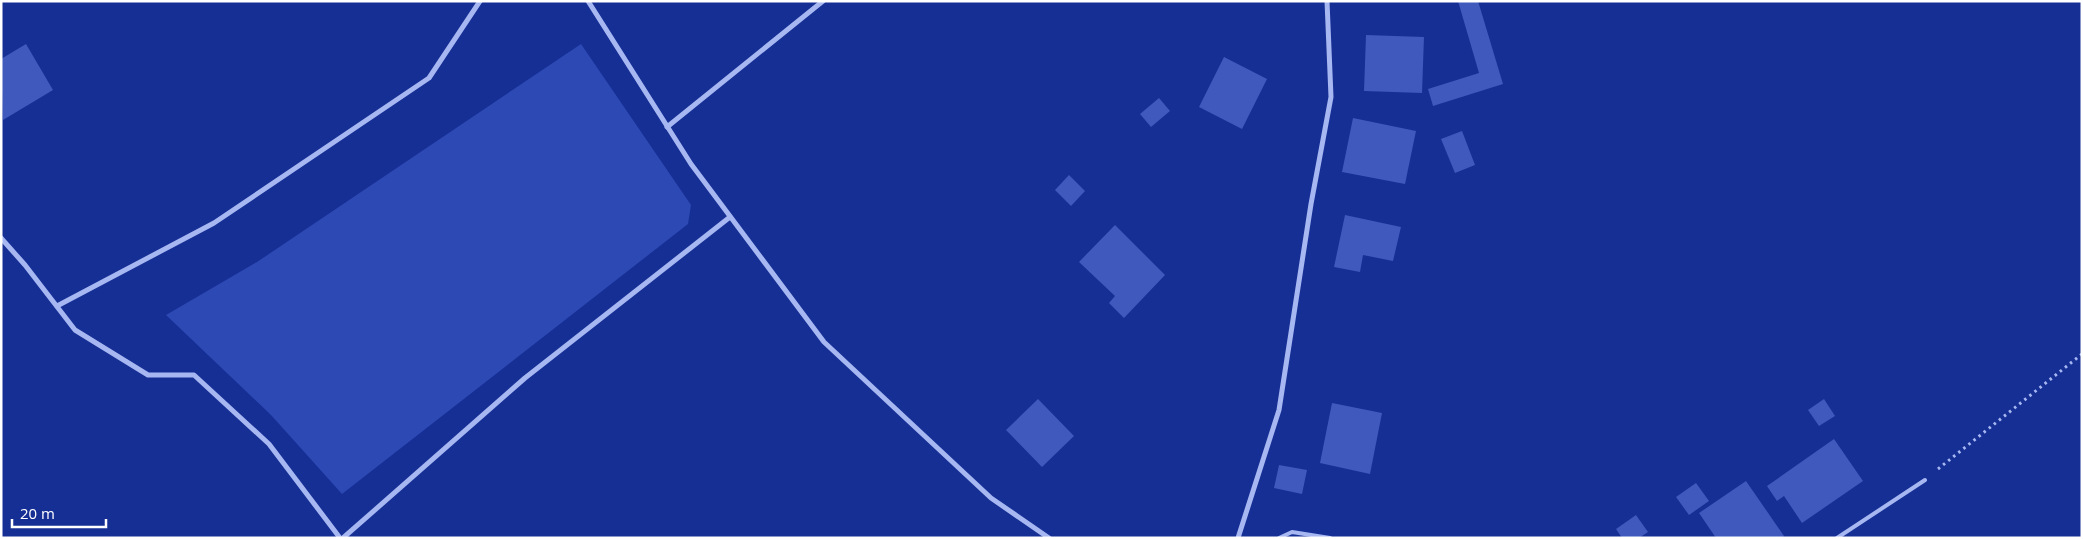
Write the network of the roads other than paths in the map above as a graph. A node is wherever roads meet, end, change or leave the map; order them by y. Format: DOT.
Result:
graph roads {
  1 [pos="480,1"];
  2 [pos="588,1"];
  3 [pos="823,1"];
  4 [pos="1327,1"];
  5 [pos="667,126"];
  6 [pos="730,217"];
  7 [pos="1,238"];
  8 [pos="57,306"];
  9 [pos="1924,480"];
  10 [pos="342,538"];
  11 [pos="1048,538"];
  12 [pos="1238,538"];
  13 [pos="1279,538"];
  14 [pos="1330,538"];
  15 [pos="1837,538"];
  1 -- 8 [label="street"];
  2 -- 5 [label="street"];
  3 -- 5 [label="street"];
  4 -- 12 [label="street"];
  5 -- 6 [label="street"];
  6 -- 10 [label="street"];
  6 -- 11 [label="street"];
  7 -- 8 [label="street"];
  8 -- 10 [label="street"];
  9 -- 15 [label="lane"];
  13 -- 14 [label="lane"];
}
